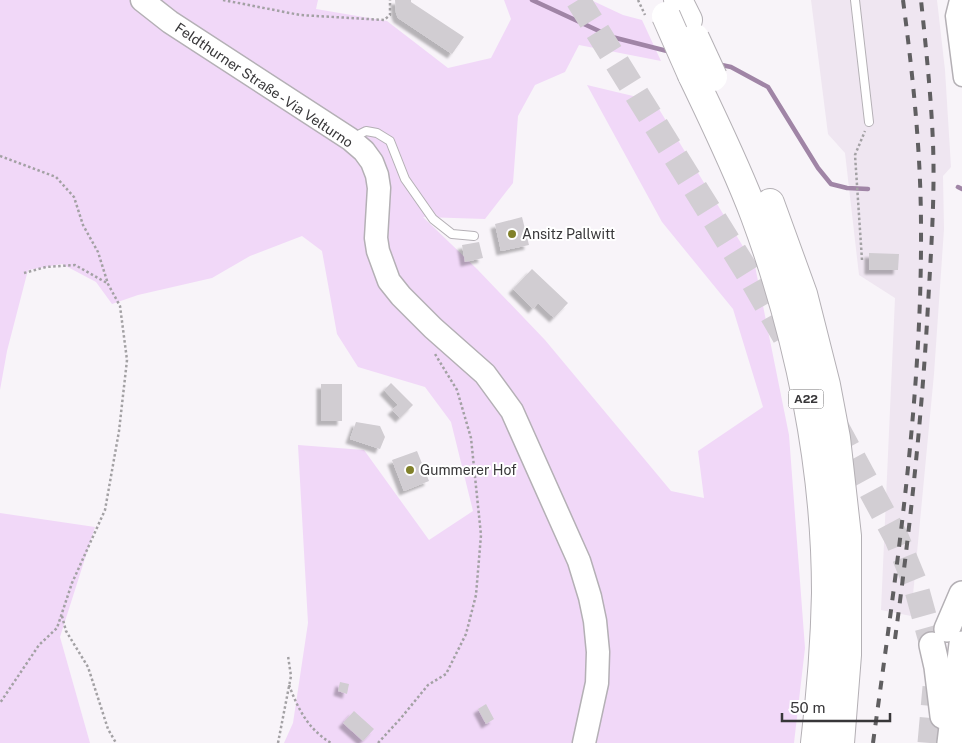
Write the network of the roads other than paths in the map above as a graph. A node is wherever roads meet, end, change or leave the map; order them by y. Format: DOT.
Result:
graph roads {
  1 [pos="142,0"];
  2 [pos="855,0"];
  3 [pos="958,0"];
  4 [pos="667,11"];
  5 [pos="703,76"];
  6 [pos="962,78"];
  7 [pos="869,122"];
  8 [pos="350,139"];
  9 [pos="474,236"];
  10 [pos="962,594"];
  11 [pos="947,639"];
  12 [pos="584,743"];
  13 [pos="815,743"];
  14 [pos="840,743"];
  15 [pos="944,743"];
  16 [pos="950,743"];
  1 -- 8 [label="street, Feldthurner Straße - Via Velturno"];
  2 -- 7 [label="lane"];
  3 -- 6 [label="street"];
  4 -- 5 [label="highway, A22, bridge"];
  5 -- 13 [label="highway, A22"];
  5 -- 14 [label="highway, A22"];
  8 -- 9 [label="lane"];
  8 -- 12 [label="street, Feldthurner Straße - Via Velturno"];
  10 -- 11 [label="main road"];
  11 -- 15 [label="main road"];
  11 -- 16 [label="main road"];
}
